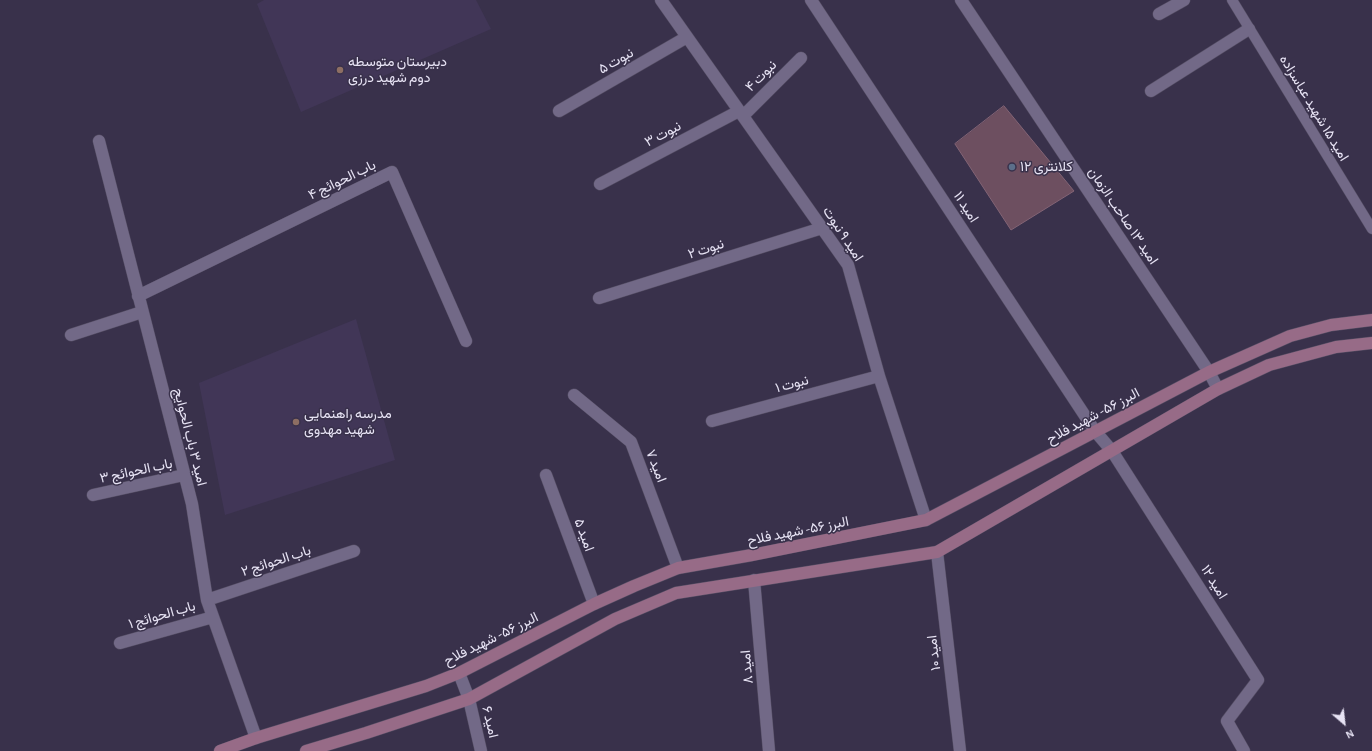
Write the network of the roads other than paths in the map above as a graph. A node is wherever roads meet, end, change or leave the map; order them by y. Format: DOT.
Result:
graph roads {
  1 [pos="661,0"];
  2 [pos="811,0"];
  3 [pos="962,0"];
  4 [pos="1184,0"];
  5 [pos="1232,0"];
  6 [pos="1159,14"];
  7 [pos="1249,29"];
  8 [pos="687,37"];
  9 [pos="801,58"];
  10 [pos="1151,91"];
  11 [pos="559,111"];
  12 [pos="741,113"];
  13 [pos="98,141"];
  14 [pos="600,184"];
  15 [pos="822,228"];
  16 [pos="1372,229"];
  17 [pos="138,296"];
  18 [pos="599,298"];
  19 [pos="142,312"];
  20 [pos="1372,320"];
  21 [pos="71,335"];
  22 [pos="466,341"];
  23 [pos="1372,343"];
  24 [pos="1209,372"];
  25 [pos="879,376"];
  26 [pos="1218,389"];
  27 [pos="574,395"];
  28 [pos="712,421"];
  29 [pos="1095,431"];
  30 [pos="1112,451"];
  31 [pos="184,476"];
  32 [pos="546,476"];
  33 [pos="93,495"];
  34 [pos="926,520"];
  35 [pos="354,551"];
  36 [pos="937,552"];
  37 [pos="678,568"];
  38 [pos="754,580"];
  39 [pos="207,600"];
  40 [pos="594,604"];
  41 [pos="213,617"];
  42 [pos="120,642"];
  43 [pos="459,673"];
  44 [pos="469,699"];
  45 [pos="256,738"];
  46 [pos="220,751"];
  47 [pos="306,751"];
  48 [pos="481,751"];
  49 [pos="769,751"];
  50 [pos="960,751"];
  51 [pos="1244,751"];
  1 -- 8 [label="street, امید ۹ نبوت"];
  2 -- 29 [label="street, امید ۱۱"];
  3 -- 24 [label="street, امید ۱۳ صاحب الزمان"];
  4 -- 6 [label="street"];
  5 -- 7 [label="lane, امید ۱۵ شهید عباسزاده"];
  7 -- 10 [label="street"];
  7 -- 16 [label="lane, امید ۱۵ شهید عباسزاده"];
  8 -- 11 [label="street, نبوت ۵"];
  8 -- 12 [label="street, امید ۹ نبوت"];
  9 -- 12 [label="street, نبوت ۴"];
  12 -- 14 [label="street, نبوت ۳"];
  12 -- 15 [label="street, امید ۹ نبوت"];
  13 -- 17 [label="street, امید ۳ باب الحوایج"];
  15 -- 18 [label="street, نبوت ۲"];
  15 -- 25 [label="street, امید ۹ نبوت"];
  17 -- 19 [label="street, امید ۳ باب الحوایج"];
  17 -- 22 [label="street, باب الحوائج ۴"];
  19 -- 21 [label="street"];
  19 -- 31 [label="street, امید ۳ باب الحوایج"];
  20 -- 24 [label="street, البرز ۵۶- شهید فلاح"];
  23 -- 26 [label="street"];
  24 -- 26 [label="street, امید ۱۳ صاحب الزمان"];
  24 -- 29 [label="street, البرز ۵۶- شهید فلاح"];
  25 -- 28 [label="street, نبوت ۱"];
  25 -- 34 [label="street, امید ۹ نبوت"];
  26 -- 30 [label="street"];
  27 -- 37 [label="street, امید ۷"];
  29 -- 30 [label="street, امید ۱۲"];
  29 -- 34 [label="street, البرز ۵۶- شهید فلاح"];
  30 -- 36 [label="street"];
  30 -- 51 [label="street, امید ۱۲"];
  31 -- 33 [label="street, باب الحوائج ۳"];
  31 -- 39 [label="street, امید ۳ باب الحوایج"];
  32 -- 40 [label="street, امید ۵"];
  34 -- 37 [label="street, البرز ۵۶- شهید فلاح"];
  35 -- 39 [label="street, باب الحوائج ۲"];
  36 -- 38 [label="street"];
  36 -- 50 [label="street, امید ۱۰"];
  37 -- 40 [label="street, البرز ۵۶- شهید فلاح"];
  38 -- 44 [label="street"];
  38 -- 49 [label="street, امید ۸"];
  39 -- 41 [label="street, امید ۳ باب الحوایج"];
  40 -- 43 [label="street, البرز ۵۶- شهید فلاح"];
  41 -- 42 [label="street, باب الحوائج ۱"];
  41 -- 45 [label="street, امید ۳ باب الحوایج"];
  43 -- 44 [label="street, امید ۶"];
  43 -- 45 [label="street, البرز ۵۶- شهید فلاح"];
  44 -- 47 [label="street"];
  44 -- 48 [label="street, امید ۶"];
  45 -- 46 [label="street, البرز ۵۶- شهید فلاح"];
}
